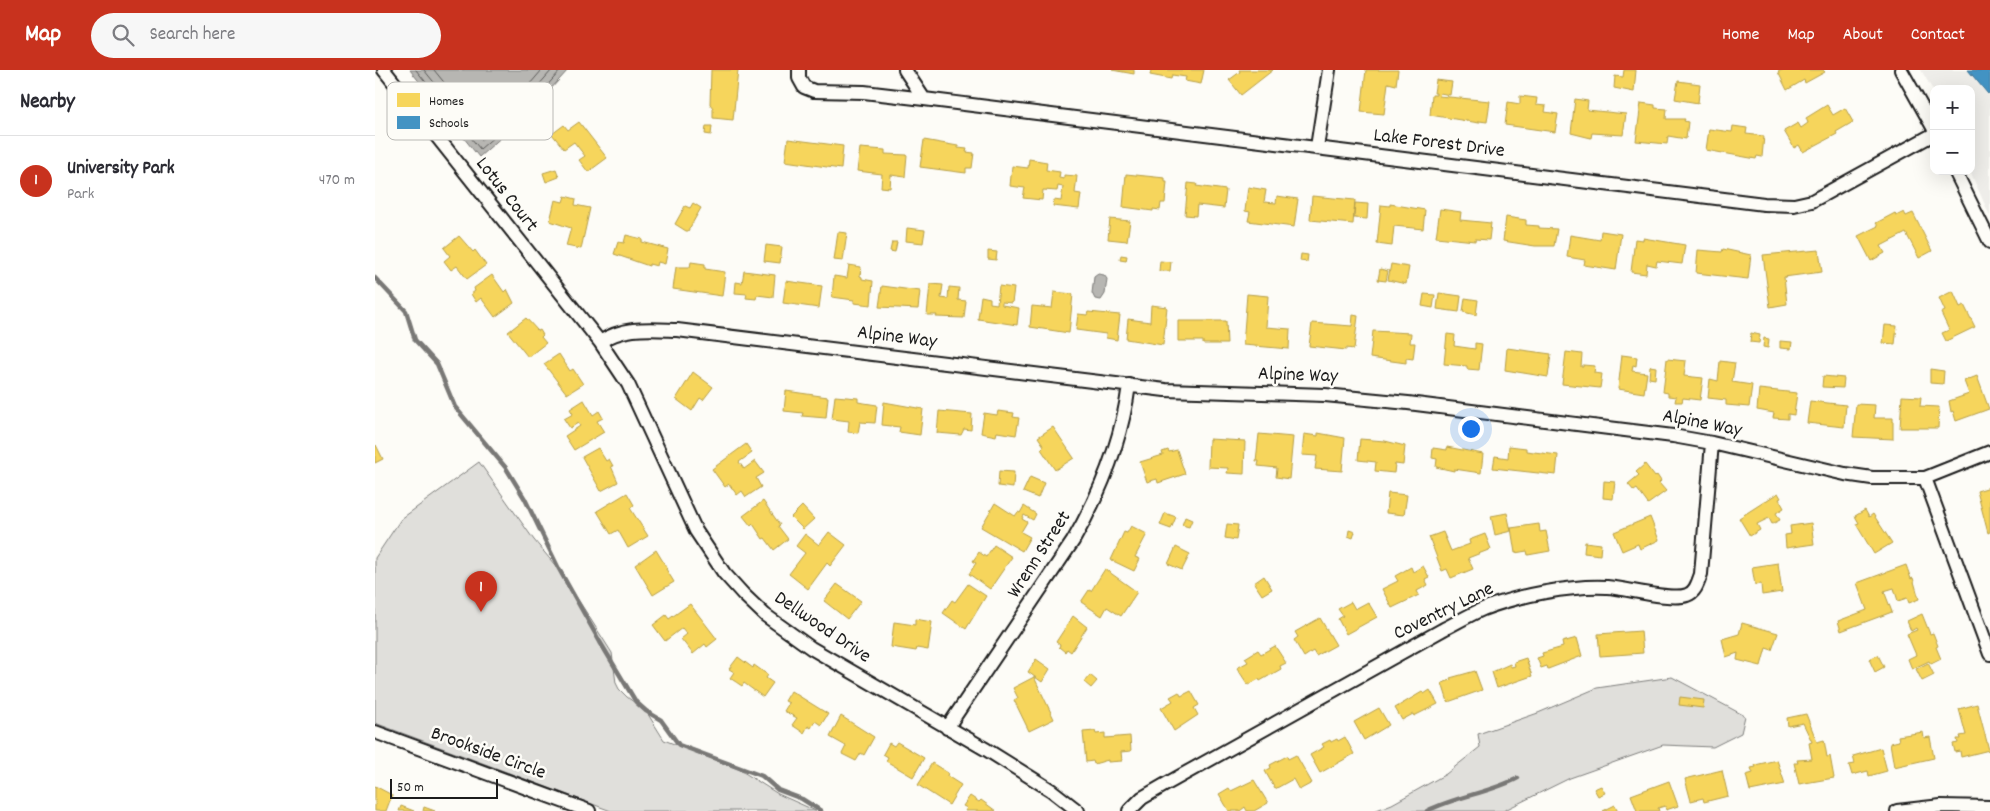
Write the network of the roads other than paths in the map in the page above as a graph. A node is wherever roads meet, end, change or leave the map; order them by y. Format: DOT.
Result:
graph roads {
  1 [pos="384,70"];
  2 [pos="799,70"];
  3 [pos="905,70"];
  4 [pos="1329,70"];
  5 [pos="1901,70"];
  6 [pos="393,82"];
  7 [pos="924,99"];
  8 [pos="1930,122"];
  9 [pos="1930,136"];
  10 [pos="439,140"];
  11 [pos="1317,148"];
  12 [pos="1957,175"];
  13 [pos="1990,242"];
  14 [pos="599,342"];
  15 [pos="1129,385"];
  16 [pos="1712,443"];
  17 [pos="1990,452"];
  18 [pos="1925,478"];
  19 [pos="1990,654"];
  20 [pos="947,728"];
  21 [pos="375,732"];
  22 [pos="1990,807"];
  23 [pos="589,811"];
  24 [pos="1078,811"];
  25 [pos="1129,811"];
  26 [pos="1897,811"];
  1 -- 6 [label="street, Lotus Court"];
  2 -- 7 [label="street, Lake Forest Drive"];
  3 -- 7 [label="street"];
  4 -- 11 [label="street"];
  5 -- 8 [label="street"];
  7 -- 11 [label="street, Lake Forest Drive"];
  9 -- 11 [label="street, Lake Forest Drive"];
  10 -- 14 [label="street, Lotus Court"];
  12 -- 13 [label="street"];
  14 -- 15 [label="street, Alpine Way"];
  14 -- 20 [label="street, Dellwood Drive"];
  15 -- 16 [label="street, Alpine Way"];
  15 -- 20 [label="street, Wrenn Street"];
  16 -- 18 [label="street, Alpine Way"];
  16 -- 25 [label="street, Coventry Lane"];
  17 -- 18 [label="street, Alpine Way"];
  18 -- 19 [label="street"];
  20 -- 24 [label="street, Dellwood Drive"];
  21 -- 23 [label="street, Brookside Circle"];
  22 -- 26 [label="street"];
}
